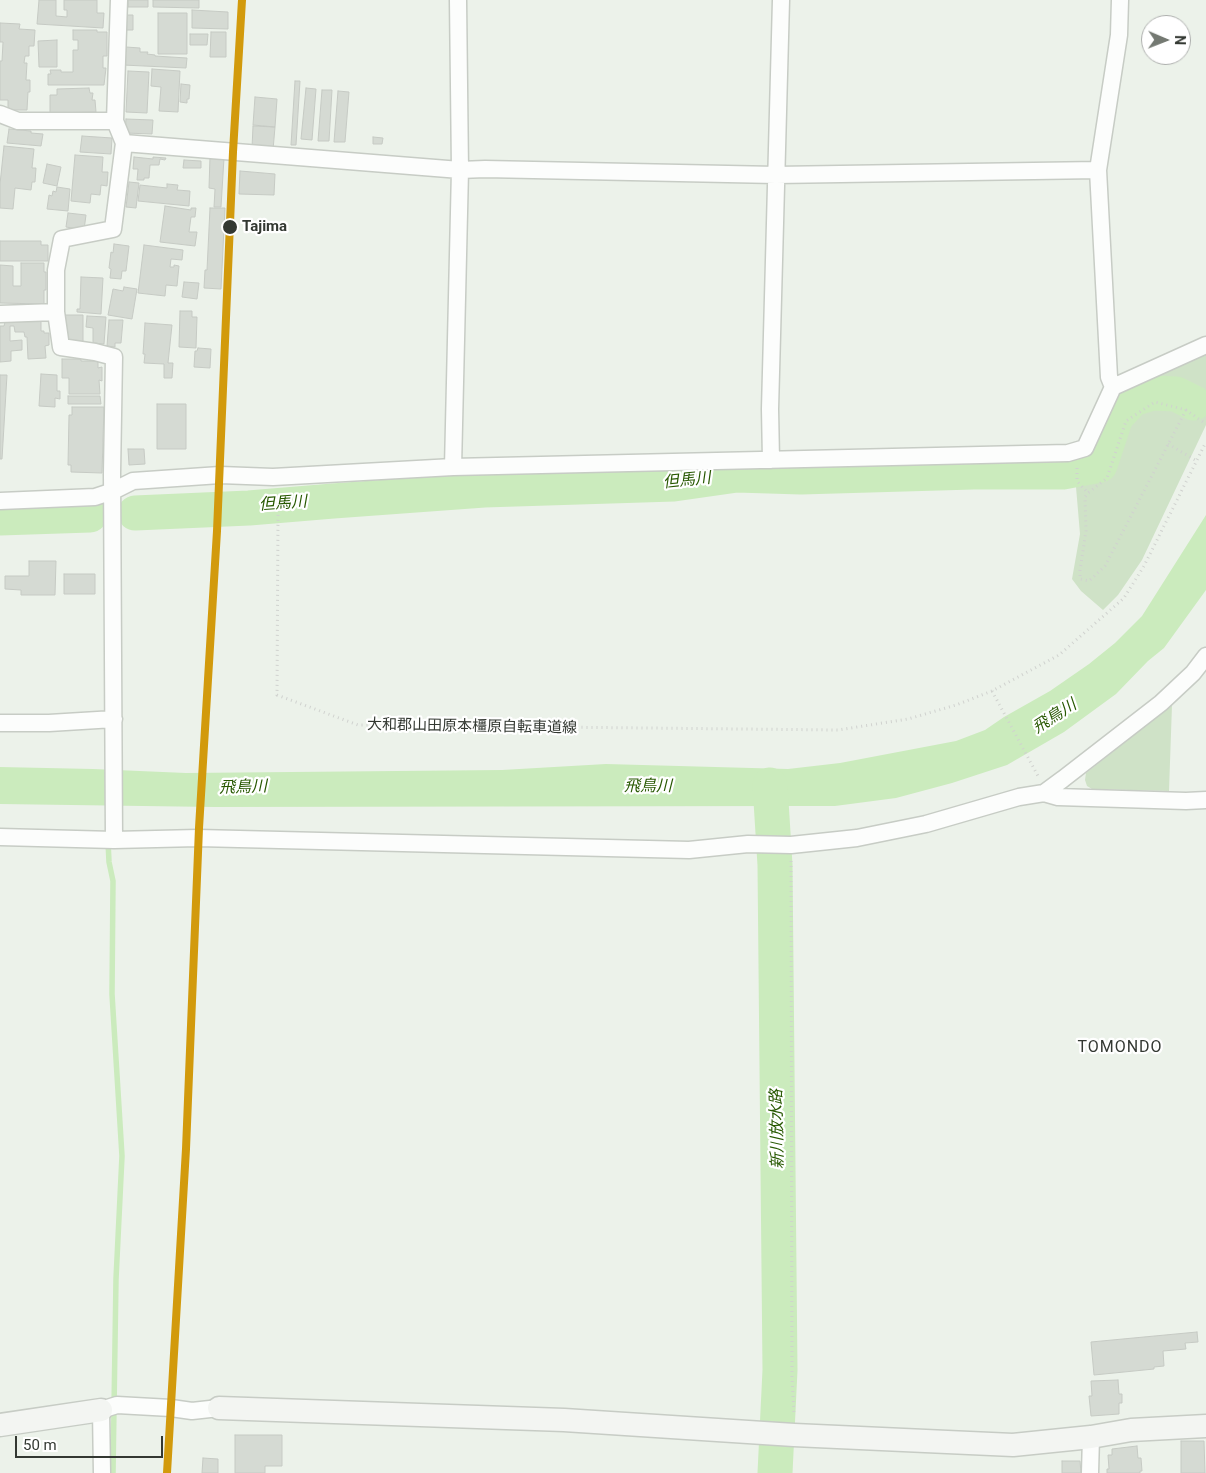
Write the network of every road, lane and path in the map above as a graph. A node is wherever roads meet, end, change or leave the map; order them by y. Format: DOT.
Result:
graph roads {
  1 [pos="119,0"];
  2 [pos="458,0"];
  3 [pos="781,0"];
  4 [pos="1120,0"];
  5 [pos="0,114"];
  6 [pos="115,121"];
  7 [pos="124,143"];
  8 [pos="460,170"];
  9 [pos="1098,170"];
  10 [pos="776,176"];
  11 [pos="56,312"];
  12 [pos="0,314"];
  13 [pos="1206,345"];
  14 [pos="1113,387"];
  15 [pos="1186,410"];
  16 [pos="1206,424"];
  17 [pos="1206,442"];
  18 [pos="1168,444"];
  19 [pos="1078,450"];
  20 [pos="771,460"];
  21 [pos="1197,461"];
  22 [pos="453,466"];
  23 [pos="273,477"];
  24 [pos="113,491"];
  25 [pos="1088,493"];
  26 [pos="0,501"];
  27 [pos="1206,656"];
  28 [pos="992,691"];
  29 [pos="0,723"];
  30 [pos="114,726"];
  31 [pos="1037,774"];
  32 [pos="1044,793"];
  33 [pos="1206,800"];
  34 [pos="0,837"];
  35 [pos="114,837"];
  36 [pos="791,846"];
  37 [pos="219,1408"];
  38 [pos="101,1410"];
  39 [pos="0,1425"];
  40 [pos="1206,1426"];
  41 [pos="794,1435"];
  42 [pos="1091,1437"];
  43 [pos="102,1473"];
  44 [pos="1090,1473"];
  1 -- 6 [label="street"];
  2 -- 8 [label="street"];
  3 -- 10 [label="street"];
  4 -- 9 [label="street"];
  5 -- 6 [label="street"];
  6 -- 7 [label="street"];
  7 -- 8 [label="street"];
  7 -- 11 [label="street"];
  8 -- 10 [label="street"];
  8 -- 22 [label="street"];
  9 -- 10 [label="street"];
  9 -- 14 [label="street"];
  10 -- 20 [label="street"];
  11 -- 12 [label="street"];
  11 -- 24 [label="street"];
  13 -- 14 [label="street"];
  14 -- 19 [label="street"];
  15 -- 16 [label="path"];
  15 -- 18 [label="path"];
  15 -- 25 [label="path"];
  17 -- 21 [label="path, 大和郡山田原本橿原自転車道線"];
  18 -- 21 [label="path"];
  18 -- 25 [label="path"];
  19 -- 20 [label="street"];
  19 -- 25 [label="path"];
  20 -- 22 [label="street"];
  21 -- 28 [label="path, 大和郡山田原本橿原自転車道線"];
  22 -- 23 [label="street"];
  23 -- 24 [label="street"];
  23 -- 28 [label="path, 大和郡山田原本橿原自転車道線"];
  24 -- 26 [label="street"];
  24 -- 30 [label="street"];
  27 -- 32 [label="street"];
  28 -- 31 [label="path"];
  29 -- 30 [label="street"];
  30 -- 35 [label="street"];
  32 -- 33 [label="street"];
  32 -- 36 [label="street"];
  34 -- 35 [label="street"];
  35 -- 36 [label="street"];
  36 -- 41 [label="path"];
  37 -- 38 [label="street"];
  37 -- 41 [label="street"];
  38 -- 39 [label="street"];
  38 -- 43 [label="street"];
  40 -- 42 [label="street"];
  41 -- 42 [label="street"];
  42 -- 44 [label="street"];
}
